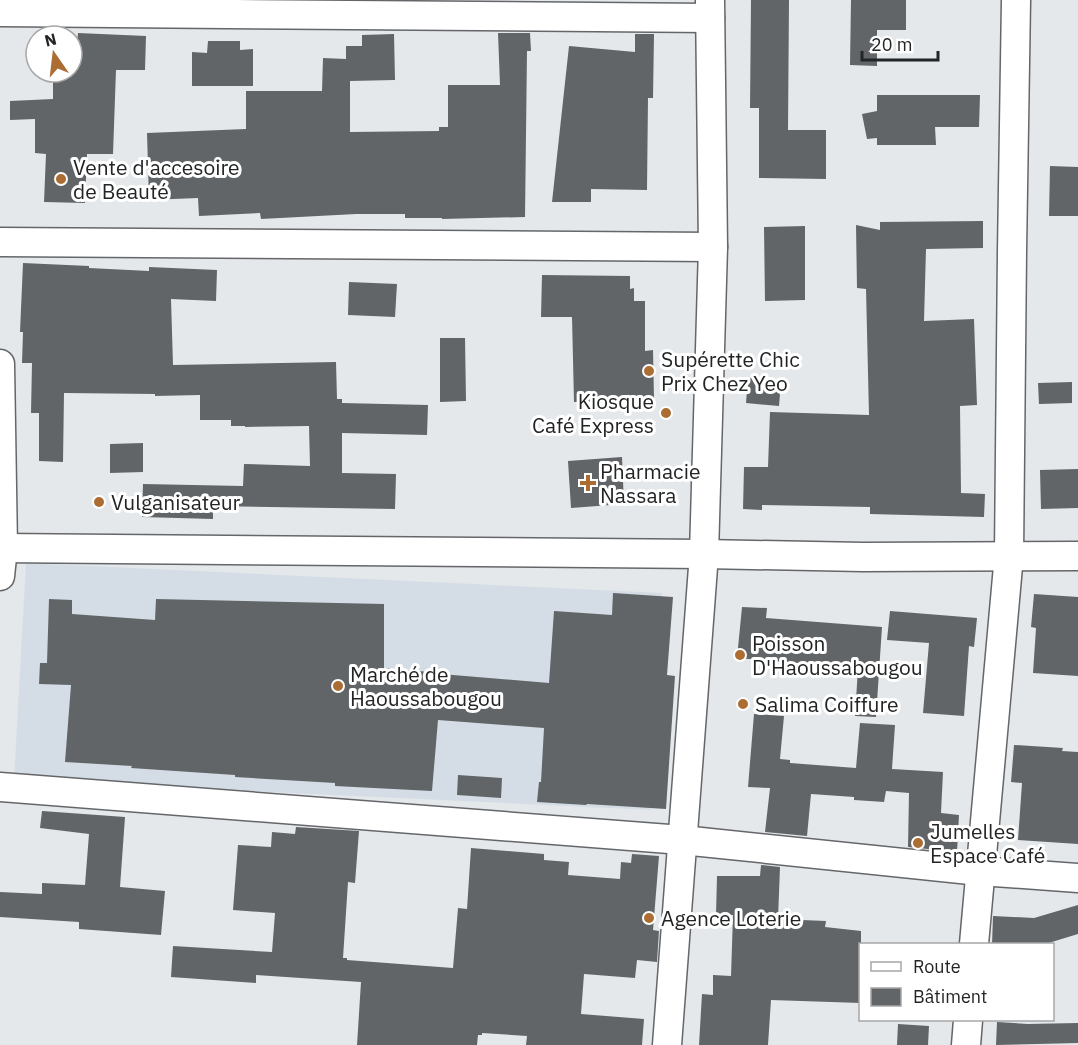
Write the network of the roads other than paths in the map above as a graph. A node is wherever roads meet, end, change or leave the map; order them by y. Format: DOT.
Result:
graph roads {
  1 [pos="1016,0"];
  2 [pos="710,9"];
  3 [pos="0,12"];
  4 [pos="0,242"];
  5 [pos="714,246"];
  6 [pos="0,363"];
  7 [pos="704,554"];
  8 [pos="1009,555"];
  9 [pos="1078,556"];
  10 [pos="1,558"];
  11 [pos="0,788"];
  12 [pos="682,840"];
  13 [pos="980,871"];
  14 [pos="1078,878"];
  15 [pos="974,943"];
  16 [pos="968,1021"];
  17 [pos="667,1045"];
  18 [pos="966,1045"];
  1 -- 8 [label="street"];
  2 -- 3 [label="street"];
  2 -- 5 [label="street"];
  4 -- 5 [label="street"];
  5 -- 7 [label="street"];
  6 -- 10 [label="street"];
  7 -- 8 [label="street"];
  7 -- 10 [label="street"];
  7 -- 12 [label="street"];
  8 -- 9 [label="street"];
  8 -- 13 [label="street"];
  11 -- 12 [label="street"];
  12 -- 13 [label="street"];
  12 -- 17 [label="street"];
  13 -- 14 [label="street"];
  13 -- 15 [label="street"];
  16 -- 18 [label="street"];
}
